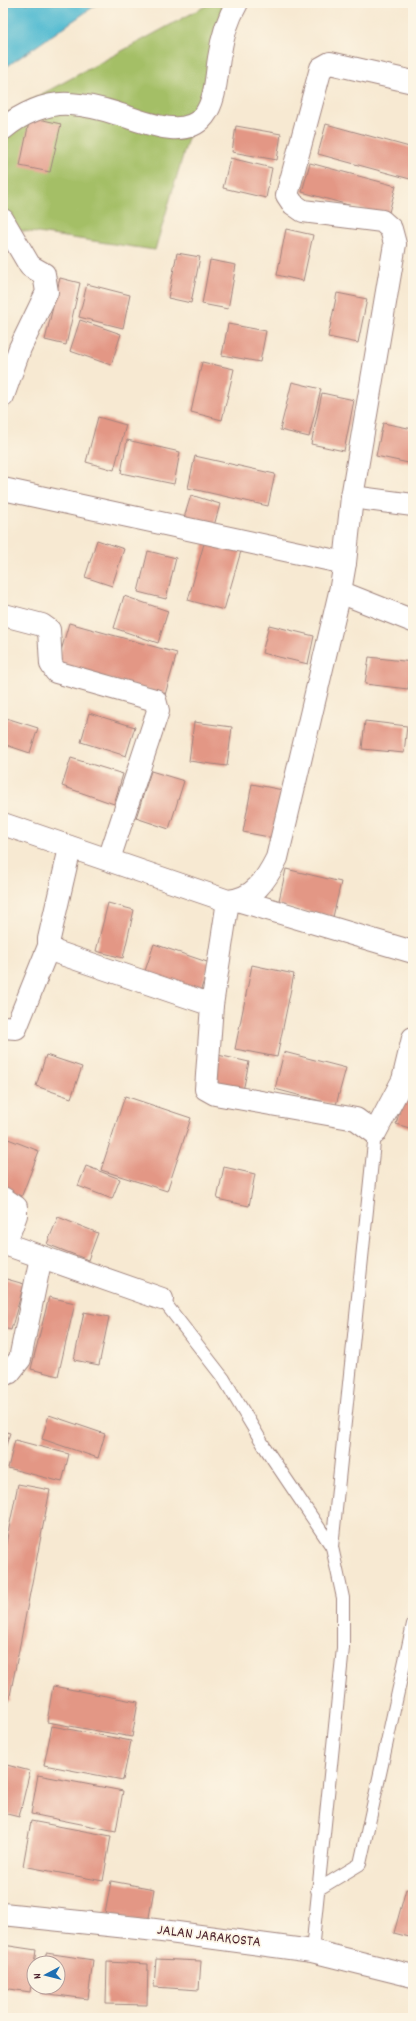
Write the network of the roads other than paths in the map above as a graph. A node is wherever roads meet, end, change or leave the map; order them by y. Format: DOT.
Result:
graph roads {
  1 [pos="237,3"];
  2 [pos="413,82"];
  3 [pos="3,129"];
  4 [pos="3,220"];
  5 [pos="3,396"];
  6 [pos="3,489"];
  7 [pos="352,497"];
  8 [pos="413,505"];
  9 [pos="345,563"];
  10 [pos="340,592"];
  11 [pos="4,615"];
  12 [pos="413,621"];
  13 [pos="3,824"];
  14 [pos="70,848"];
  15 [pos="109,859"];
  16 [pos="232,900"];
  17 [pos="49,946"];
  18 [pos="413,952"];
  19 [pos="212,1005"];
  20 [pos="3,1027"];
  21 [pos="413,1038"];
  22 [pos="375,1133"];
  23 [pos="3,1198"];
  24 [pos="4,1244"];
  25 [pos="41,1256"];
  26 [pos="162,1299"];
  27 [pos="3,1374"];
  28 [pos="332,1547"];
  29 [pos="413,1624"];
  30 [pos="317,1890"];
  31 [pos="3,1914"];
  32 [pos="312,1951"];
  33 [pos="413,1976"];
  1 -- 3 [label="street"];
  2 -- 7 [label="street"];
  4 -- 5 [label="street"];
  6 -- 9 [label="street"];
  7 -- 8 [label="street"];
  7 -- 9 [label="street"];
  9 -- 10 [label="street"];
  10 -- 12 [label="street"];
  10 -- 16 [label="street"];
  11 -- 15 [label="street"];
  13 -- 14 [label="street"];
  14 -- 15 [label="street"];
  14 -- 17 [label="street"];
  15 -- 16 [label="street"];
  16 -- 18 [label="street"];
  16 -- 19 [label="street"];
  17 -- 19 [label="street"];
  17 -- 20 [label="street"];
  19 -- 22 [label="street"];
  21 -- 22 [label="street"];
  22 -- 28 [label="lane"];
  23 -- 24 [label="street"];
  24 -- 25 [label="street"];
  25 -- 26 [label="street"];
  25 -- 27 [label="street"];
  26 -- 28 [label="lane"];
  28 -- 30 [label="lane"];
  29 -- 30 [label="lane"];
  30 -- 32 [label="lane"];
  31 -- 32 [label="street, JALAN JARAKOSTA"];
  32 -- 33 [label="street, JALAN JARAKOSTA"];
}
